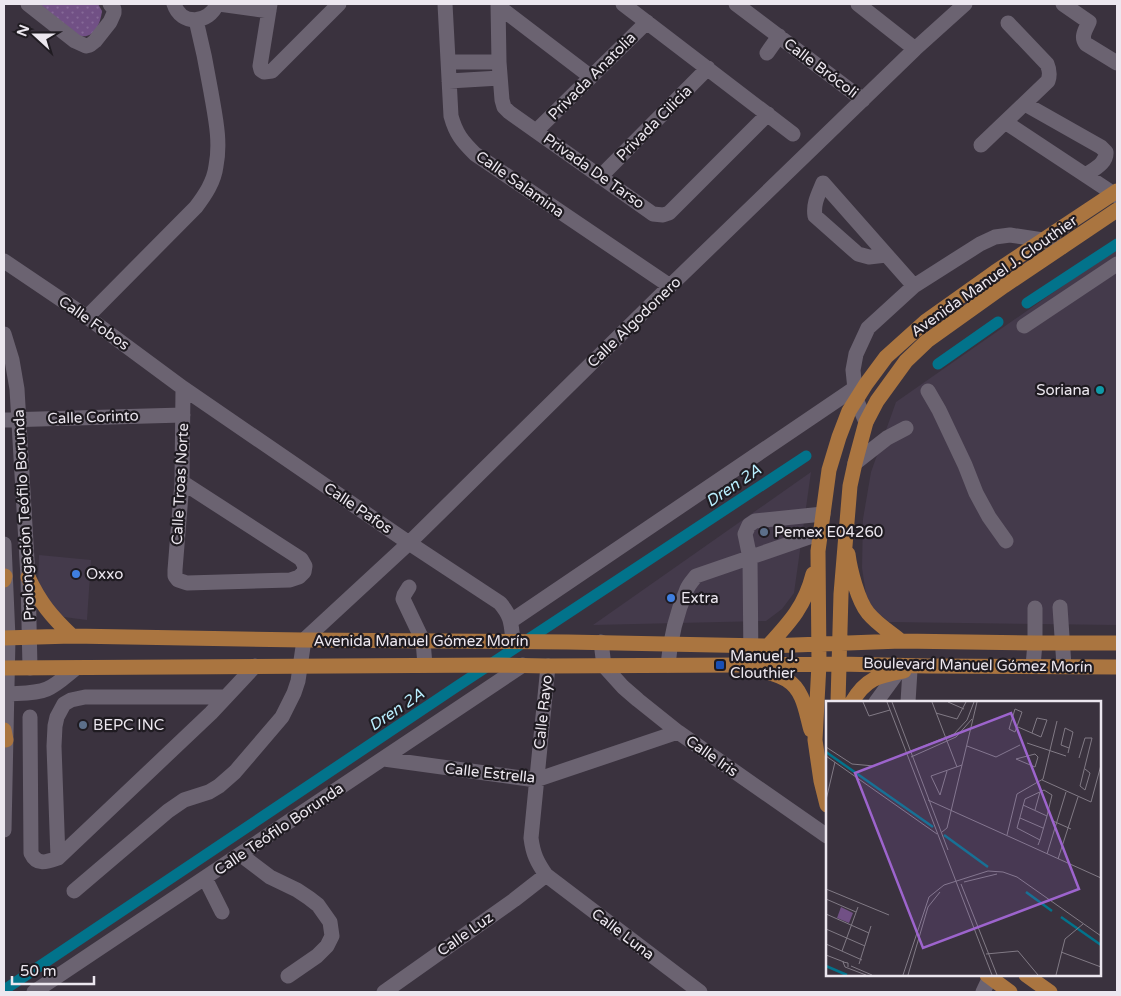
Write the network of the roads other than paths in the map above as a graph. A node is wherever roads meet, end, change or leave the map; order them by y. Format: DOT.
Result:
graph roads {
  1 [pos="28,4"];
  2 [pos="110,4"];
  3 [pos="174,4"];
  4 [pos="218,4"];
  5 [pos="339,4"];
  6 [pos="445,4"];
  7 [pos="623,4"];
  8 [pos="736,4"];
  9 [pos="858,4"];
  10 [pos="965,4"];
  11 [pos="1063,4"];
  12 [pos="498,5"];
  13 [pos="270,7"];
  14 [pos="196,20"];
  15 [pos="647,22"];
  16 [pos="1008,23"];
  17 [pos="780,36"];
  18 [pos="915,50"];
  19 [pos="766,53"];
  20 [pos="449,62"];
  21 [pos="499,62"];
  22 [pos="1117,63"];
  23 [pos="708,68"];
  24 [pos="591,77"];
  25 [pos="500,78"];
  26 [pos="450,81"];
  27 [pos="863,100"];
  28 [pos="1025,104"];
  29 [pos="768,114"];
  30 [pos="1004,122"];
  31 [pos="536,131"];
  32 [pos="793,134"];
  33 [pos="981,145"];
  34 [pos="1086,175"];
  35 [pos="600,177"];
  36 [pos="1116,194"];
  37 [pos="1117,210"];
  38 [pos="1043,240"];
  39 [pos="1062,247"];
  40 [pos="886,255"];
  41 [pos="4,261"];
  42 [pos="1117,264"];
  43 [pos="670,286"];
  44 [pos="914,286"];
  45 [pos="87,317"];
  46 [pos="1024,326"];
  47 [pos="4,334"];
  48 [pos="184,388"];
  49 [pos="928,391"];
  50 [pos="856,394"];
  51 [pos="183,414"];
  52 [pos="11,420"];
  53 [pos="866,422"];
  54 [pos="906,428"];
  55 [pos="855,463"];
  56 [pos="182,482"];
  57 [pos="823,514"];
  58 [pos="820,533"];
  59 [pos="845,535"];
  60 [pos="1006,541"];
  61 [pos="409,542"];
  62 [pos="4,544"];
  63 [pos="818,551"];
  64 [pos="750,558"];
  65 [pos="27,573"];
  66 [pos="4,576"];
  67 [pos="409,587"];
  68 [pos="1060,607"];
  69 [pos="1035,608"];
  70 [pos="511,621"];
  71 [pos="72,636"];
  72 [pos="6,638"];
  73 [pos="30,638"];
  74 [pos="304,640"];
  75 [pos="423,641"];
  76 [pos="518,641"];
  77 [pos="901,641"];
  78 [pos="601,642"];
  79 [pos="1035,643"];
  80 [pos="1063,643"];
  81 [pos="1117,643"];
  82 [pos="670,644"];
  83 [pos="818,644"];
  84 [pos="839,644"];
  85 [pos="750,646"];
  86 [pos="768,646"];
  87 [pos="818,664"];
  88 [pos="839,664"];
  89 [pos="425,665"];
  90 [pos="523,665"];
  91 [pos="751,665"];
  92 [pos="255,666"];
  93 [pos="300,666"];
  94 [pos="548,666"];
  95 [pos="604,666"];
  96 [pos="668,666"];
  97 [pos="927,666"];
  98 [pos="1033,666"];
  99 [pos="1064,666"];
  100 [pos="1117,666"];
  101 [pos="6,668"];
  102 [pos="30,668"];
  103 [pos="76,668"];
  104 [pos="904,671"];
  105 [pos="7,694"];
  106 [pos="226,697"];
  107 [pos="838,701"];
  108 [pos="853,701"];
  109 [pos="877,701"];
  110 [pos="908,701"];
  111 [pos="30,717"];
  112 [pos="678,732"];
  113 [pos="5,735"];
  114 [pos="815,740"];
  115 [pos="54,746"];
  116 [pos="30,747"];
  117 [pos="384,759"];
  118 [pos="536,780"];
  119 [pos="826,801"];
  120 [pos="4,830"];
  121 [pos="826,835"];
  122 [pos="241,855"];
  123 [pos="58,858"];
  124 [pos="546,875"];
  125 [pos="205,878"];
  126 [pos="74,891"];
  127 [pos="222,912"];
  128 [pos="288,976"];
  129 [pos="989,976"];
  130 [pos="990,976"];
  131 [pos="1027,976"];
  132 [pos="34,992"];
  133 [pos="385,992"];
  134 [pos="700,992"];
  135 [pos="983,992"];
  136 [pos="1010,992"];
  137 [pos="1050,992"];
  1 -- 2 [label="street"];
  3 -- 14 [label="street"];
  4 -- 13 [label="street"];
  4 -- 14 [label="street"];
  5 -- 13 [label="street"];
  6 -- 20 [label="street, Calle Salamina"];
  7 -- 15 [label="street"];
  8 -- 17 [label="street, Calle Brócoli"];
  9 -- 18 [label="street"];
  10 -- 18 [label="street, Calle Algodonero"];
  11 -- 22 [label="street"];
  12 -- 21 [label="street, Privada De Tarso"];
  12 -- 24 [label="street"];
  14 -- 45 [label="street"];
  15 -- 23 [label="street"];
  15 -- 24 [label="street, Privada Anatolia"];
  16 -- 28 [label="street"];
  17 -- 19 [label="street, Calle Brócoli"];
  17 -- 27 [label="street, Calle Brócoli"];
  18 -- 27 [label="street, Calle Algodonero"];
  20 -- 21 [label="street"];
  20 -- 26 [label="street, Calle Salamina"];
  21 -- 25 [label="street, Privada De Tarso"];
  23 -- 29 [label="street"];
  23 -- 35 [label="street, Privada Cilicia"];
  24 -- 31 [label="street, Privada Anatolia"];
  25 -- 26 [label="street"];
  25 -- 31 [label="street, Privada De Tarso"];
  26 -- 43 [label="street, Calle Salamina"];
  27 -- 43 [label="street, Calle Algodonero"];
  28 -- 30 [label="street"];
  28 -- 34 [label="street"];
  29 -- 32 [label="street"];
  29 -- 35 [label="street, Privada De Tarso"];
  30 -- 33 [label="street"];
  30 -- 34 [label="street"];
  31 -- 35 [label="street, Privada De Tarso"];
  34 -- 36 [label="street"];
  36 -- 38 [label="main road, Avenida Manuel J. Clouthier"];
  37 -- 39 [label="main road, Avenida Manuel J. Clouthier"];
  38 -- 39 [label="street"];
  38 -- 44 [label="street"];
  38 -- 50 [label="main road, Avenida Manuel J. Clouthier"];
  39 -- 53 [label="main road, Avenida Manuel J. Clouthier"];
  40 -- 40 [label="street"];
  40 -- 44 [label="street"];
  41 -- 45 [label="street, Calle Fobos"];
  42 -- 46 [label="street"];
  43 -- 61 [label="street, Calle Algodonero"];
  44 -- 50 [label="street"];
  45 -- 48 [label="street, Calle Fobos"];
  47 -- 52 [label="street, Prolongación Teófilo Borunda"];
  48 -- 51 [label="street, Calle Troas Norte"];
  48 -- 61 [label="street, Calle Pafos"];
  49 -- 60 [label="street"];
  50 -- 53 [label="street"];
  50 -- 57 [label="main road, Avenida Manuel J. Clouthier"];
  50 -- 70 [label="street"];
  51 -- 52 [label="street, Calle Corinto"];
  51 -- 56 [label="street, Calle Troas Norte"];
  52 -- 65 [label="street, Prolongación Teófilo Borunda"];
  53 -- 55 [label="main road, Avenida Manuel J. Clouthier"];
  54 -- 55 [label="street"];
  55 -- 59 [label="main road, Avenida Manuel J. Clouthier"];
  56 -- 56 [label="street, Calle Troas Norte"];
  57 -- 58 [label="main road, Avenida Manuel J. Clouthier"];
  57 -- 64 [label="street"];
  58 -- 63 [label="main road, Avenida Manuel J. Clouthier"];
  58 -- 64 [label="street"];
  59 -- 77 [label="main road"];
  59 -- 84 [label="main road, Avenida Manuel J. Clouthier"];
  61 -- 70 [label="street, Calle Pafos"];
  61 -- 74 [label="street, Calle Algodonero"];
  62 -- 66 [label="street, Prolongación Teófilo Borunda"];
  63 -- 83 [label="main road, Avenida Manuel J. Clouthier"];
  63 -- 86 [label="main road"];
  64 -- 82 [label="street"];
  64 -- 85 [label="street"];
  65 -- 66 [label="street"];
  65 -- 71 [label="main road"];
  65 -- 73 [label="street, Prolongación Teófilo Borunda"];
  66 -- 72 [label="street, Prolongación Teófilo Borunda"];
  67 -- 75 [label="street"];
  68 -- 80 [label="street"];
  69 -- 79 [label="street"];
  70 -- 76 [label="street, Calle Pafos"];
  71 -- 73 [label="main road, Avenida Manuel Gómez Morín"];
  71 -- 74 [label="main road, Avenida Manuel Gómez Morín"];
  72 -- 73 [label="main road, Avenida Manuel Gómez Morín"];
  72 -- 101 [label="street, Prolongación Teófilo Borunda"];
  73 -- 102 [label="street, Prolongación Teófilo Borunda"];
  74 -- 75 [label="main road, Avenida Manuel Gómez Morín"];
  74 -- 93 [label="street"];
  75 -- 76 [label="main road, Avenida Manuel Gómez Morín"];
  75 -- 89 [label="street"];
  76 -- 78 [label="main road, Avenida Manuel Gómez Morín"];
  77 -- 79 [label="main road, Boulevard Manuel Gómez Morín"];
  77 -- 84 [label="main road, Boulevard Manuel Gómez Morín"];
  78 -- 82 [label="main road, Avenida Manuel Gómez Morín"];
  78 -- 95 [label="street"];
  79 -- 80 [label="main road, Boulevard Manuel Gómez Morín"];
  79 -- 98 [label="street"];
  80 -- 81 [label="main road, Boulevard Manuel Gómez Morín"];
  80 -- 99 [label="street"];
  82 -- 85 [label="main road, Avenida Manuel Gómez Morín"];
  82 -- 96 [label="street"];
  83 -- 84 [label="main road, Avenida Manuel Gómez Morín"];
  83 -- 86 [label="main road, Avenida Manuel Gómez Morín"];
  83 -- 87 [label="main road, Avenida Manuel J. Clouthier"];
  84 -- 88 [label="main road, Avenida Manuel J. Clouthier"];
  85 -- 86 [label="main road, Avenida Manuel Gómez Morín"];
  85 -- 91 [label="street"];
  87 -- 88 [label="main road, Avenida Manuel Gómez Morín"];
  87 -- 91 [label="main road, Avenida Manuel Gómez Morín"];
  87 -- 114 [label="main road, Avenida Manuel J. Clouthier"];
  88 -- 97 [label="main road, Boulevard Manuel Gómez Morín"];
  88 -- 107 [label="main road, Avenida Manuel J. Clouthier"];
  89 -- 90 [label="main road, Avenida Manuel Gómez Morín"];
  89 -- 93 [label="main road, Avenida Manuel Gómez Morín"];
  90 -- 94 [label="main road, Avenida Manuel Gómez Morín"];
  90 -- 117 [label="street, Calle Teófilo Borunda"];
  91 -- 96 [label="main road, Avenida Manuel Gómez Morín"];
  91 -- 114 [label="main road"];
  92 -- 93 [label="main road, Avenida Manuel Gómez Morín"];
  92 -- 103 [label="main road, Avenida Manuel Gómez Morín"];
  92 -- 106 [label="street"];
  93 -- 126 [label="street"];
  94 -- 95 [label="main road, Avenida Manuel Gómez Morín"];
  94 -- 118 [label="street, Calle Rayo"];
  95 -- 96 [label="main road, Avenida Manuel Gómez Morín"];
  95 -- 112 [label="street, Calle Iris"];
  97 -- 98 [label="main road, Boulevard Manuel Gómez Morín"];
  97 -- 104 [label="main road"];
  98 -- 99 [label="main road, Boulevard Manuel Gómez Morín"];
  99 -- 100 [label="main road, Boulevard Manuel Gómez Morín"];
  101 -- 102 [label="main road, Avenida Manuel Gómez Morín"];
  101 -- 105 [label="street, Prolongación Teófilo Borunda"];
  102 -- 103 [label="main road, Avenida Manuel Gómez Morín"];
  103 -- 105 [label="street"];
  104 -- 108 [label="main road"];
  104 -- 109 [label="street"];
  104 -- 110 [label="street"];
  105 -- 113 [label="street, Prolongación Teófilo Borunda"];
  106 -- 115 [label="street"];
  106 -- 123 [label="street"];
  111 -- 116 [label="street"];
  112 -- 118 [label="street, Calle Estrella"];
  112 -- 121 [label="street, Calle Iris"];
  113 -- 120 [label="street, Prolongación Teófilo Borunda"];
  114 -- 119 [label="main road, Avenida Manuel J. Clouthier"];
  115 -- 116 [label="street"];
  115 -- 123 [label="street"];
  116 -- 123 [label="street"];
  117 -- 118 [label="street, Calle Estrella"];
  117 -- 122 [label="street, Calle Teófilo Borunda"];
  118 -- 124 [label="street, Calle Rayo"];
  122 -- 125 [label="street, Calle Teófilo Borunda"];
  122 -- 128 [label="street"];
  124 -- 133 [label="street, Calle Luz"];
  124 -- 134 [label="street, Calle Luna"];
  125 -- 127 [label="street"];
  125 -- 132 [label="street, Calle Teófilo Borunda"];
  129 -- 135 [label="street"];
  130 -- 136 [label="main road"];
  131 -- 137 [label="main road"];
}
